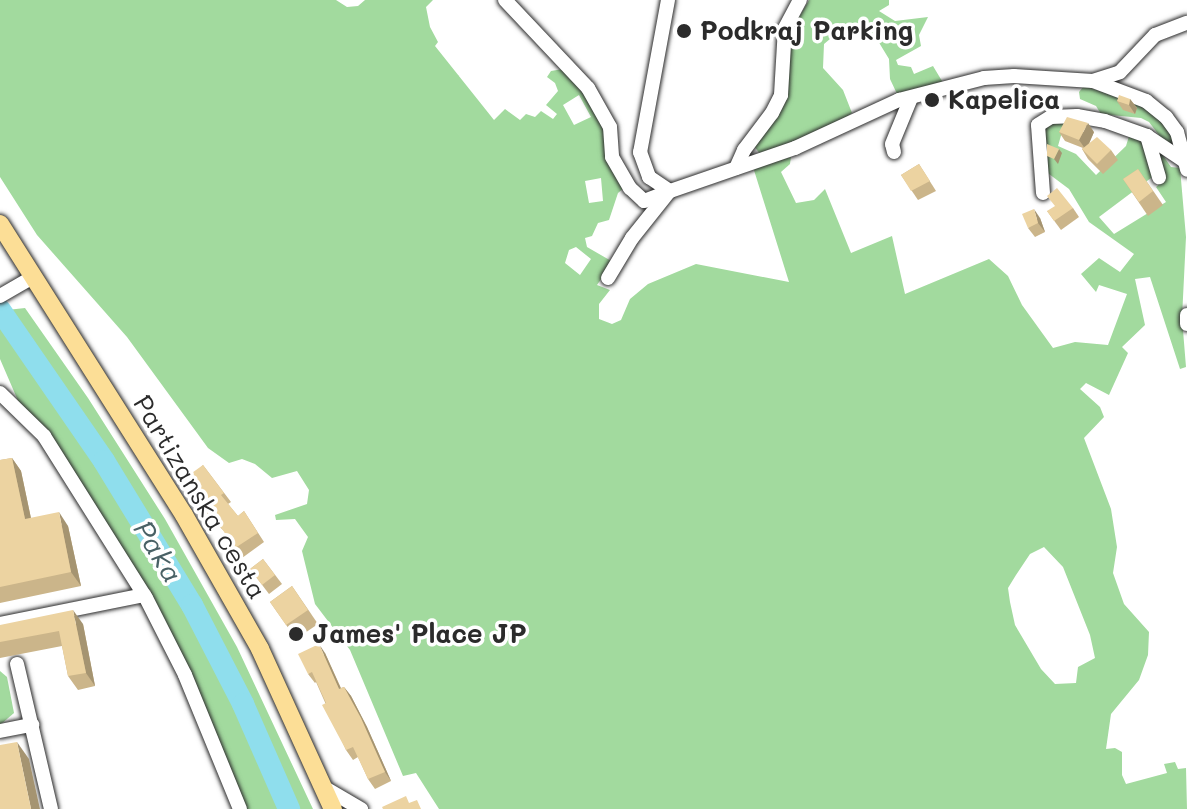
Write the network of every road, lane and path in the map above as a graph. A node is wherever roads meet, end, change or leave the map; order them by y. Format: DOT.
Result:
graph roads {
  1 [pos="505,0"];
  2 [pos="800,0"];
  3 [pos="666,1"];
  4 [pos="1187,23"];
  5 [pos="1125,69"];
  6 [pos="1093,81"];
  7 [pos="1135,95"];
  8 [pos="911,98"];
  9 [pos="1147,136"];
  10 [pos="894,152"];
  11 [pos="1186,166"];
  12 [pos="736,168"];
  13 [pos="1159,177"];
  14 [pos="670,191"];
  15 [pos="1043,193"];
  16 [pos="0,224"];
  17 [pos="34,276"];
  18 [pos="608,278"];
  19 [pos="3,295"];
  20 [pos="1187,315"];
  21 [pos="1187,324"];
  22 [pos="0,393"];
  23 [pos="144,595"];
  24 [pos="0,624"];
  25 [pos="17,664"];
  26 [pos="32,725"];
  27 [pos="0,731"];
  28 [pos="325,788"];
  29 [pos="51,809"];
  30 [pos="240,809"];
  31 [pos="333,809"];
  32 [pos="361,809"];
  1 -- 14 [label="street"];
  2 -- 12 [label="street"];
  3 -- 14 [label="street"];
  4 -- 5 [label="street"];
  5 -- 6 [label="street"];
  5 -- 7 [label="street"];
  6 -- 7 [label="street"];
  6 -- 8 [label="street"];
  7 -- 11 [label="street"];
  8 -- 10 [label="street"];
  8 -- 12 [label="street"];
  9 -- 11 [label="street"];
  9 -- 13 [label="street"];
  9 -- 15 [label="street"];
  12 -- 14 [label="street"];
  14 -- 18 [label="street"];
  16 -- 17 [label="main road, Partizanska cesta"];
  17 -- 19 [label="street"];
  17 -- 28 [label="main road, Partizanska cesta"];
  20 -- 21 [label="street"];
  22 -- 23 [label="street"];
  23 -- 24 [label="street"];
  23 -- 30 [label="street"];
  25 -- 26 [label="street"];
  26 -- 27 [label="street"];
  26 -- 29 [label="street"];
  28 -- 31 [label="main road, Partizanska cesta"];
  28 -- 32 [label="street"];
}
